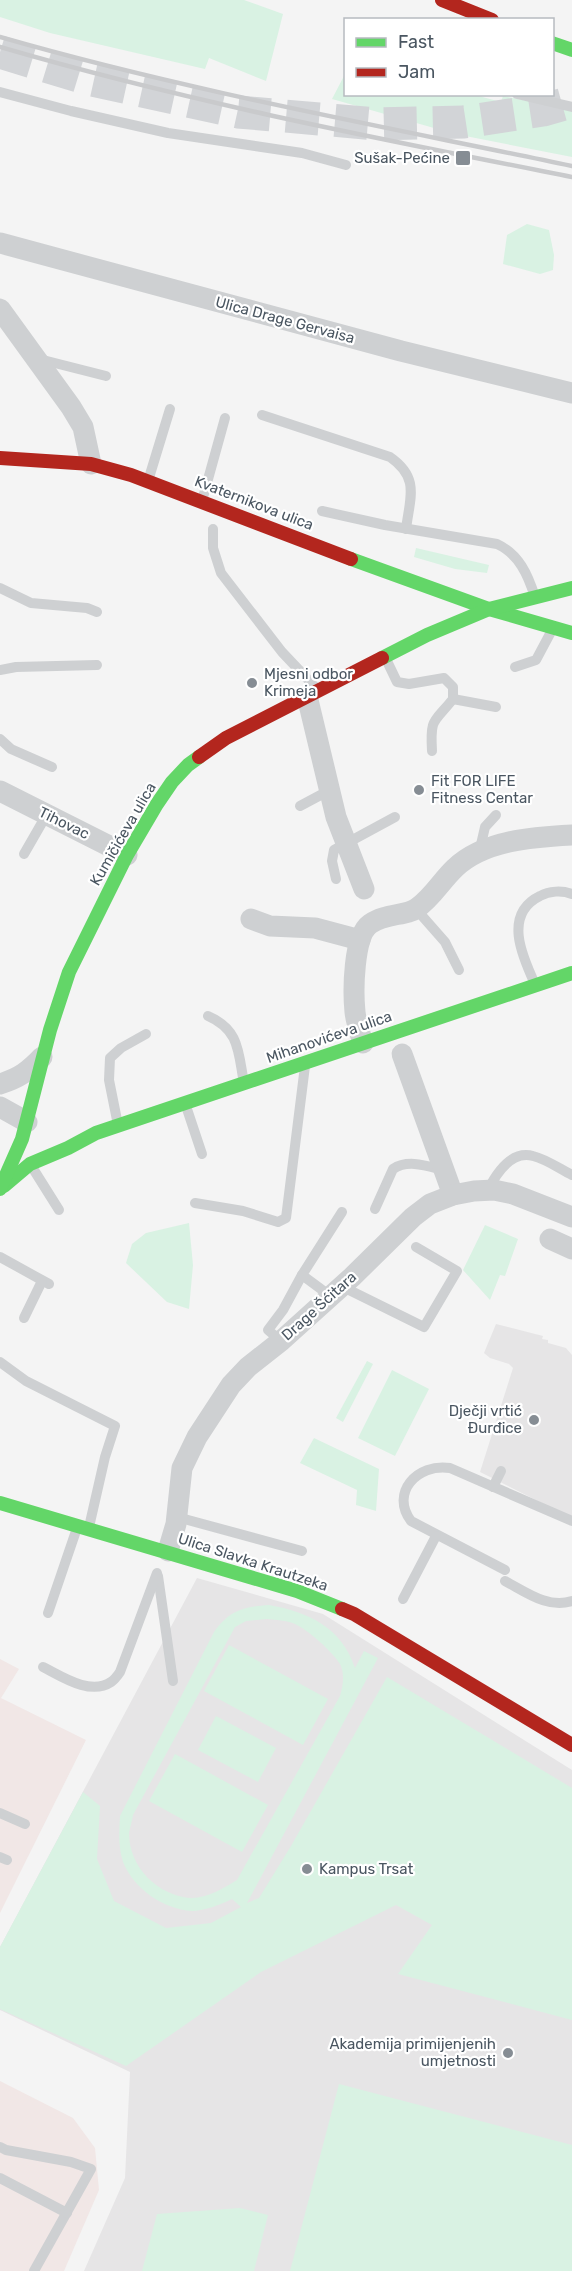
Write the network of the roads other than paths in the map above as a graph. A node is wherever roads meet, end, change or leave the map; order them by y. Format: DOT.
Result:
graph roads {
  1 [pos="442,0"];
  2 [pos="487,18"];
  3 [pos="554,44"];
  4 [pos="572,50"];
  5 [pos="0,92"];
  6 [pos="526,96"];
  7 [pos="572,106"];
  8 [pos="346,165"];
  9 [pos="0,243"];
  10 [pos="0,309"];
  11 [pos="36,359"];
  12 [pos="106,376"];
  13 [pos="572,393"];
  14 [pos="170,410"];
  15 [pos="262,415"];
  16 [pos="225,418"];
  17 [pos="0,458"];
  18 [pos="91,464"];
  19 [pos="148,481"];
  20 [pos="202,501"];
  21 [pos="322,511"];
  22 [pos="213,529"];
  23 [pos="406,529"];
  24 [pos="0,588"];
  25 [pos="572,588"];
  26 [pos="535,597"];
  27 [pos="489,609"];
  28 [pos="98,612"];
  29 [pos="554,628"];
  30 [pos="572,633"];
  31 [pos="384,657"];
  32 [pos="97,665"];
  33 [pos="515,667"];
  34 [pos="0,670"];
  35 [pos="313,693"];
  36 [pos="453,699"];
  37 [pos="496,707"];
  38 [pos="0,739"];
  39 [pos="432,751"];
  40 [pos="52,767"];
  41 [pos="330,790"];
  42 [pos="0,791"];
  43 [pos="300,806"];
  44 [pos="46,814"];
  45 [pos="496,815"];
  46 [pos="395,817"];
  47 [pos="572,835"];
  48 [pos="345,844"];
  49 [pos="478,853"];
  50 [pos="24,855"];
  51 [pos="127,855"];
  52 [pos="336,879"];
  53 [pos="364,889"];
  54 [pos="572,894"];
  55 [pos="416,909"];
  56 [pos="251,919"];
  57 [pos="360,940"];
  58 [pos="459,970"];
  59 [pos="572,973"];
  60 [pos="535,984"];
  61 [pos="208,1016"];
  62 [pos="146,1034"];
  63 [pos="363,1043"];
  64 [pos="402,1054"];
  65 [pos="43,1057"];
  66 [pos="305,1062"];
  67 [pos="244,1083"];
  68 [pos="0,1084"];
  69 [pos="185,1103"];
  70 [pos="0,1107"];
  71 [pos="35,1124"];
  72 [pos="118,1126"];
  73 [pos="66,1133"];
  74 [pos="96,1133"];
  75 [pos="202,1154"];
  76 [pos="30,1164"];
  77 [pos="443,1170"];
  78 [pos="572,1175"];
  79 [pos="0,1189"];
  80 [pos="489,1190"];
  81 [pos="453,1195"];
  82 [pos="195,1203"];
  83 [pos="375,1209"];
  84 [pos="59,1210"];
  85 [pos="342,1212"];
  86 [pos="572,1217"];
  87 [pos="550,1239"];
  88 [pos="416,1247"];
  89 [pos="572,1249"];
  90 [pos="0,1257"];
  91 [pos="302,1275"];
  92 [pos="335,1291"];
  93 [pos="24,1318"];
  94 [pos="281,1341"];
  95 [pos="0,1362"];
  96 [pos="501,1471"];
  97 [pos="493,1487"];
  98 [pos="0,1503"];
  99 [pos="177,1517"];
  100 [pos="572,1521"];
  101 [pos="83,1529"];
  102 [pos="436,1536"];
  103 [pos="164,1550"];
  104 [pos="302,1551"];
  105 [pos="157,1573"];
  106 [pos="403,1599"];
  107 [pos="572,1601"];
  108 [pos="48,1613"];
  109 [pos="43,1667"];
  110 [pos="173,1682"];
  111 [pos="572,1745"];
  112 [pos="0,1813"];
  113 [pos="25,1824"];
  114 [pos="0,2147"];
  115 [pos="0,2178"];
  116 [pos="67,2213"];
  117 [pos="34,2271"];
  1 -- 2 [label="street"];
  3 -- 4 [label="street"];
  5 -- 8 [label="lane"];
  6 -- 7 [label="lane"];
  9 -- 13 [label="street, Ulica Drage Gervaisa"];
  10 -- 11 [label="street"];
  11 -- 12 [label="lane"];
  11 -- 18 [label="street"];
  14 -- 19 [label="lane"];
  15 -- 23 [label="lane"];
  16 -- 20 [label="lane"];
  17 -- 18 [label="street, Kvaternikova ulica"];
  18 -- 19 [label="street, Kvaternikova ulica"];
  19 -- 20 [label="street, Kvaternikova ulica"];
  20 -- 27 [label="street, Kvaternikova ulica"];
  21 -- 23 [label="lane"];
  22 -- 35 [label="lane"];
  23 -- 26 [label="lane"];
  24 -- 28 [label="lane"];
  25 -- 26 [label="street, Kumičićeva ulica"];
  26 -- 27 [label="street, Kumičićeva ulica"];
  27 -- 29 [label="street, Kvaternikova ulica"];
  27 -- 31 [label="street, Kumičićeva ulica"];
  29 -- 30 [label="street, Kvaternikova ulica"];
  29 -- 33 [label="lane"];
  31 -- 35 [label="street, Kumičićeva ulica"];
  31 -- 36 [label="lane"];
  32 -- 34 [label="lane"];
  35 -- 41 [label="street"];
  35 -- 51 [label="street, Kumičićeva ulica"];
  36 -- 37 [label="lane"];
  36 -- 39 [label="lane"];
  38 -- 40 [label="lane"];
  41 -- 43 [label="lane"];
  41 -- 48 [label="street"];
  42 -- 44 [label="street, Tihovac"];
  44 -- 50 [label="lane"];
  44 -- 51 [label="street, Tihovac"];
  45 -- 49 [label="lane"];
  46 -- 48 [label="lane"];
  47 -- 49 [label="street"];
  48 -- 52 [label="lane"];
  48 -- 53 [label="street"];
  49 -- 55 [label="street"];
  51 -- 65 [label="street, Kumičićeva ulica"];
  54 -- 60 [label="lane"];
  55 -- 57 [label="street"];
  55 -- 58 [label="lane"];
  56 -- 57 [label="street"];
  57 -- 63 [label="street"];
  59 -- 60 [label="street, Mihanovićeva ulica"];
  60 -- 63 [label="street, Mihanovićeva ulica"];
  61 -- 67 [label="lane"];
  62 -- 72 [label="lane"];
  63 -- 66 [label="street, Mihanovićeva ulica"];
  64 -- 77 [label="street"];
  65 -- 68 [label="street"];
  65 -- 71 [label="street, Kumičićeva ulica"];
  66 -- 67 [label="street, Mihanovićeva ulica"];
  66 -- 82 [label="lane"];
  67 -- 69 [label="street, Mihanovićeva ulica"];
  69 -- 72 [label="street, Mihanovićeva ulica"];
  69 -- 75 [label="lane"];
  70 -- 71 [label="street"];
  71 -- 79 [label="street, Kumičićeva ulica"];
  72 -- 74 [label="street, Mihanovićeva ulica"];
  73 -- 74 [label="street, Mihanovićeva ulica"];
  74 -- 76 [label="street, Mihanovićeva ulica"];
  76 -- 79 [label="street, Mihanovićeva ulica"];
  76 -- 84 [label="lane"];
  77 -- 81 [label="street"];
  77 -- 83 [label="lane"];
  78 -- 80 [label="lane"];
  80 -- 81 [label="street, Drage Šćitara"];
  80 -- 86 [label="street, Drage Šćitara"];
  81 -- 92 [label="street, Drage Šćitara"];
  85 -- 91 [label="lane"];
  87 -- 89 [label="street"];
  88 -- 92 [label="lane"];
  90 -- 93 [label="lane"];
  91 -- 92 [label="lane"];
  91 -- 94 [label="lane"];
  92 -- 94 [label="street, Drage Šćitara"];
  94 -- 99 [label="street, Drage Šćitara"];
  95 -- 101 [label="lane"];
  96 -- 97 [label="lane"];
  97 -- 100 [label="lane"];
  97 -- 102 [label="lane"];
  98 -- 101 [label="street, Ulica Slavka Krautzeka"];
  99 -- 103 [label="street, Drage Šćitara"];
  99 -- 104 [label="lane"];
  101 -- 103 [label="street, Ulica Slavka Krautzeka"];
  101 -- 108 [label="lane"];
  102 -- 106 [label="lane"];
  102 -- 107 [label="lane"];
  103 -- 105 [label="lane"];
  103 -- 111 [label="street, Ulica Slavka Krautzeka"];
  105 -- 109 [label="lane"];
  105 -- 110 [label="lane"];
  112 -- 113 [label="lane"];
  114 -- 116 [label="lane"];
  115 -- 116 [label="lane"];
  116 -- 117 [label="lane"];
}
